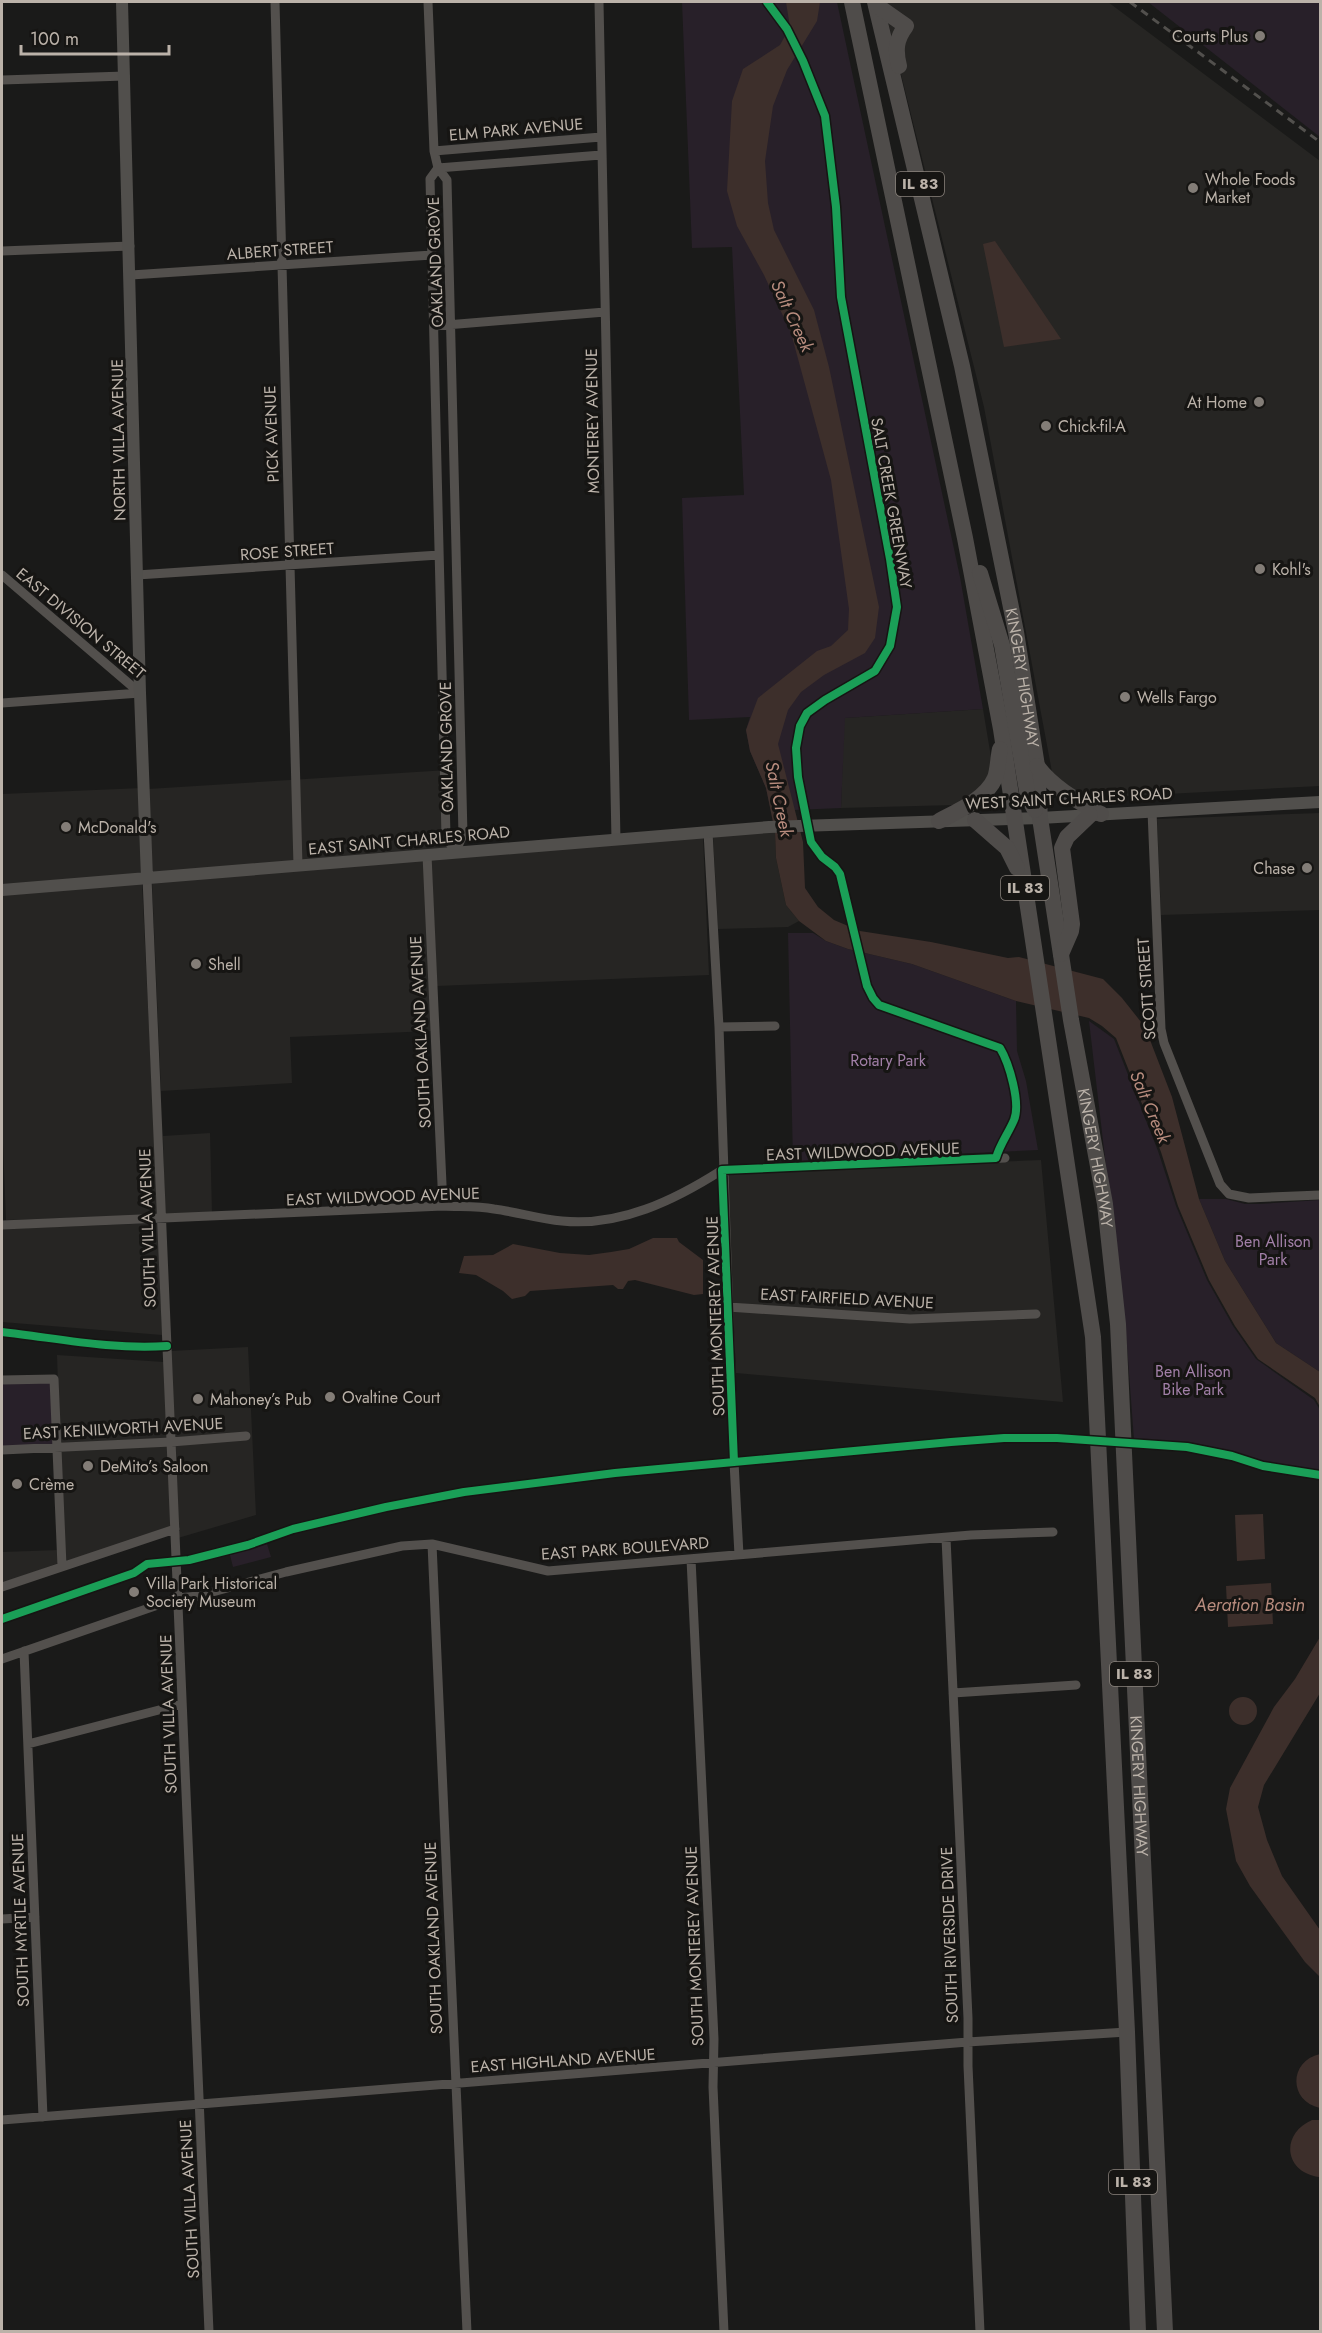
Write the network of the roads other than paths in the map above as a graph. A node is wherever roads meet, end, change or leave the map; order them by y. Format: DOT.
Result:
graph roads {
  1 [pos="122,2"];
  2 [pos="275,2"];
  3 [pos="428,2"];
  4 [pos="599,2"];
  5 [pos="852,2"];
  6 [pos="876,4"];
  7 [pos="125,76"];
  8 [pos="2,80"];
  9 [pos="601,137"];
  10 [pos="434,151"];
  11 [pos="601,155"];
  12 [pos="916,167"];
  13 [pos="438,168"];
  14 [pos="130,246"];
  15 [pos="2,251"];
  16 [pos="432,255"];
  17 [pos="282,266"];
  18 [pos="131,275"];
  19 [pos="605,312"];
  20 [pos="452,325"];
  21 [pos="434,326"];
  22 [pos="965,538"];
  23 [pos="439,555"];
  24 [pos="290,567"];
  25 [pos="2,575"];
  26 [pos="137,575"];
  27 [pos="140,693"];
  28 [pos="2,703"];
  29 [pos="1002,737"];
  30 [pos="1037,766"];
  31 [pos="1320,802"];
  32 [pos="1152,810"];
  33 [pos="1096,814"];
  34 [pos="1040,818"];
  35 [pos="1016,819"];
  36 [pos="975,820"];
  37 [pos="939,821"];
  38 [pos="819,824"];
  39 [pos="708,832"];
  40 [pos="616,840"];
  41 [pos="455,853"];
  42 [pos="427,855"];
  43 [pos="298,866"];
  44 [pos="147,878"];
  45 [pos="1024,883"];
  46 [pos="2,890"];
  47 [pos="1061,959"];
  48 [pos="775,1026"];
  49 [pos="719,1027"];
  50 [pos="1005,1158"];
  51 [pos="722,1170"];
  52 [pos="1320,1195"];
  53 [pos="443,1206"];
  54 [pos="162,1219"];
  55 [pos="2,1225"];
  56 [pos="728,1307"];
  57 [pos="1036,1314"];
  58 [pos="2,1380"];
  59 [pos="246,1436"];
  60 [pos="171,1442"];
  61 [pos="57,1448"];
  62 [pos="2,1450"];
  63 [pos="175,1529"];
  64 [pos="1053,1532"];
  65 [pos="946,1538"];
  66 [pos="432,1544"];
  67 [pos="740,1555"];
  68 [pos="691,1559"];
  69 [pos="62,1566"];
  70 [pos="2,1587"];
  71 [pos="178,1598"];
  72 [pos="24,1651"];
  73 [pos="2,1659"];
  74 [pos="1076,1685"];
  75 [pos="953,1693"];
  76 [pos="182,1704"];
  77 [pos="28,1744"];
  78 [pos="35,1917"];
  79 [pos="2,1918"];
  80 [pos="1127,2032"];
  81 [pos="968,2042"];
  82 [pos="714,2063"];
  83 [pos="454,2083"];
  84 [pos="199,2105"];
  85 [pos="43,2117"];
  86 [pos="2,2120"];
  87 [pos="209,2331"];
  88 [pos="467,2331"];
  89 [pos="724,2331"];
  90 [pos="980,2331"];
  91 [pos="1138,2331"];
  92 [pos="1165,2331"];
  1 -- 7 [label="main road, NORTH VILLA AVENUE"];
  2 -- 17 [label="street, PICK AVENUE"];
  3 -- 10 [label="street, OAKLAND GROVE"];
  4 -- 9 [label="street, MONTEREY AVENUE"];
  5 -- 22 [label="highway, KINGERY HIGHWAY / IL 83"];
  6 -- 12 [label="highway, KINGERY HIGHWAY / IL 83"];
  6 -- 12 [label="highway"];
  7 -- 8 [label="street"];
  7 -- 14 [label="main road, NORTH VILLA AVENUE"];
  9 -- 10 [label="street, ELM PARK AVENUE"];
  9 -- 11 [label="street, MONTEREY AVENUE"];
  10 -- 13 [label="street, OAKLAND GROVE"];
  11 -- 13 [label="street, ELM PARK AVENUE"];
  11 -- 19 [label="street, MONTEREY AVENUE"];
  12 -- 30 [label="highway, KINGERY HIGHWAY / IL 83"];
  13 -- 16 [label="street, OAKLAND GROVE"];
  13 -- 20 [label="street, OAKLAND GROVE"];
  14 -- 15 [label="street"];
  14 -- 18 [label="main road, NORTH VILLA AVENUE"];
  16 -- 17 [label="street, ALBERT STREET"];
  16 -- 21 [label="street, OAKLAND GROVE"];
  17 -- 18 [label="street, ALBERT STREET"];
  17 -- 24 [label="street, PICK AVENUE"];
  18 -- 26 [label="main road, NORTH VILLA AVENUE"];
  19 -- 20 [label="street"];
  19 -- 40 [label="street, MONTEREY AVENUE"];
  20 -- 21 [label="street"];
  20 -- 41 [label="street, OAKLAND GROVE"];
  21 -- 23 [label="street, OAKLAND GROVE"];
  22 -- 29 [label="highway, KINGERY HIGHWAY / IL 83"];
  22 -- 34 [label="highway"];
  23 -- 24 [label="street, ROSE STREET"];
  23 -- 41 [label="street, OAKLAND GROVE"];
  24 -- 26 [label="street, ROSE STREET"];
  24 -- 43 [label="street, PICK AVENUE"];
  25 -- 27 [label="street, EAST DIVISION STREET"];
  26 -- 27 [label="main road, NORTH VILLA AVENUE"];
  27 -- 28 [label="street"];
  27 -- 44 [label="main road, NORTH VILLA AVENUE"];
  29 -- 35 [label="highway, KINGERY HIGHWAY / IL 83"];
  29 -- 37 [label="highway"];
  30 -- 33 [label="highway"];
  30 -- 34 [label="highway, KINGERY HIGHWAY / IL 83"];
  31 -- 32 [label="main road, WEST SAINT CHARLES ROAD"];
  32 -- 33 [label="main road, WEST SAINT CHARLES ROAD"];
  32 -- 52 [label="street, SCOTT STREET"];
  33 -- 34 [label="main road, WEST SAINT CHARLES ROAD"];
  33 -- 47 [label="highway"];
  34 -- 35 [label="main road, WEST SAINT CHARLES ROAD"];
  34 -- 47 [label="highway, KINGERY HIGHWAY / IL 83"];
  35 -- 36 [label="main road, WEST SAINT CHARLES ROAD"];
  35 -- 45 [label="highway, KINGERY HIGHWAY / IL 83"];
  36 -- 37 [label="main road, WEST SAINT CHARLES ROAD"];
  36 -- 45 [label="highway"];
  37 -- 38 [label="main road, WEST SAINT CHARLES ROAD"];
  38 -- 39 [label="main road, EAST SAINT CHARLES ROAD"];
  39 -- 40 [label="main road, EAST SAINT CHARLES ROAD"];
  39 -- 49 [label="street, SOUTH MONTEREY AVENUE"];
  40 -- 41 [label="main road, EAST SAINT CHARLES ROAD"];
  41 -- 42 [label="main road, EAST SAINT CHARLES ROAD"];
  42 -- 43 [label="main road, EAST SAINT CHARLES ROAD"];
  42 -- 53 [label="street, SOUTH OAKLAND AVENUE"];
  43 -- 44 [label="main road, EAST SAINT CHARLES ROAD"];
  44 -- 46 [label="main road, EAST SAINT CHARLES ROAD"];
  44 -- 54 [label="street, SOUTH VILLA AVENUE"];
  45 -- 80 [label="highway, KINGERY HIGHWAY / IL 83"];
  47 -- 92 [label="highway, KINGERY HIGHWAY / IL 83"];
  48 -- 49 [label="street"];
  49 -- 51 [label="street, SOUTH MONTEREY AVENUE"];
  50 -- 51 [label="street, EAST WILDWOOD AVENUE"];
  51 -- 53 [label="street, EAST WILDWOOD AVENUE"];
  51 -- 56 [label="street, SOUTH MONTEREY AVENUE"];
  53 -- 54 [label="street, EAST WILDWOOD AVENUE"];
  54 -- 55 [label="street, EAST WILDWOOD AVENUE"];
  54 -- 60 [label="street, SOUTH VILLA AVENUE"];
  56 -- 57 [label="street, EAST FAIRFIELD AVENUE"];
  56 -- 67 [label="street, SOUTH MONTEREY AVENUE"];
  58 -- 61 [label="street"];
  59 -- 60 [label="street, EAST KENILWORTH AVENUE"];
  60 -- 61 [label="street, EAST KENILWORTH AVENUE"];
  60 -- 63 [label="street, SOUTH VILLA AVENUE"];
  61 -- 62 [label="street, EAST KENILWORTH AVENUE"];
  61 -- 69 [label="street"];
  63 -- 69 [label="street"];
  63 -- 71 [label="street, SOUTH VILLA AVENUE"];
  64 -- 65 [label="street, EAST PARK BOULEVARD"];
  65 -- 67 [label="street, EAST PARK BOULEVARD"];
  65 -- 75 [label="street, SOUTH RIVERSIDE DRIVE"];
  66 -- 68 [label="street, EAST PARK BOULEVARD"];
  66 -- 71 [label="street, EAST PARK BOULEVARD"];
  66 -- 83 [label="street, SOUTH OAKLAND AVENUE"];
  67 -- 68 [label="street, EAST PARK BOULEVARD"];
  68 -- 82 [label="street, SOUTH MONTEREY AVENUE"];
  69 -- 70 [label="street"];
  71 -- 72 [label="street, EAST PARK BOULEVARD"];
  71 -- 76 [label="street, SOUTH VILLA AVENUE"];
  72 -- 73 [label="street, EAST PARK BOULEVARD"];
  72 -- 77 [label="street, SOUTH MYRTLE AVENUE"];
  74 -- 75 [label="street"];
  75 -- 81 [label="street, SOUTH RIVERSIDE DRIVE"];
  76 -- 77 [label="street"];
  76 -- 84 [label="street, SOUTH VILLA AVENUE"];
  77 -- 78 [label="street, SOUTH MYRTLE AVENUE"];
  78 -- 79 [label="street"];
  78 -- 85 [label="street, SOUTH MYRTLE AVENUE"];
  80 -- 81 [label="street, EAST HIGHLAND AVENUE"];
  80 -- 91 [label="highway, KINGERY HIGHWAY / IL 83"];
  81 -- 82 [label="street, EAST HIGHLAND AVENUE"];
  81 -- 90 [label="street, SOUTH RIVERSIDE DRIVE"];
  82 -- 83 [label="street, EAST HIGHLAND AVENUE"];
  82 -- 89 [label="street, SOUTH MONTEREY AVENUE"];
  83 -- 84 [label="street, EAST HIGHLAND AVENUE"];
  83 -- 88 [label="street, SOUTH OAKLAND AVENUE"];
  84 -- 85 [label="street, EAST HIGHLAND AVENUE"];
  84 -- 87 [label="street, SOUTH VILLA AVENUE"];
  85 -- 86 [label="street, EAST HIGHLAND AVENUE"];
}
